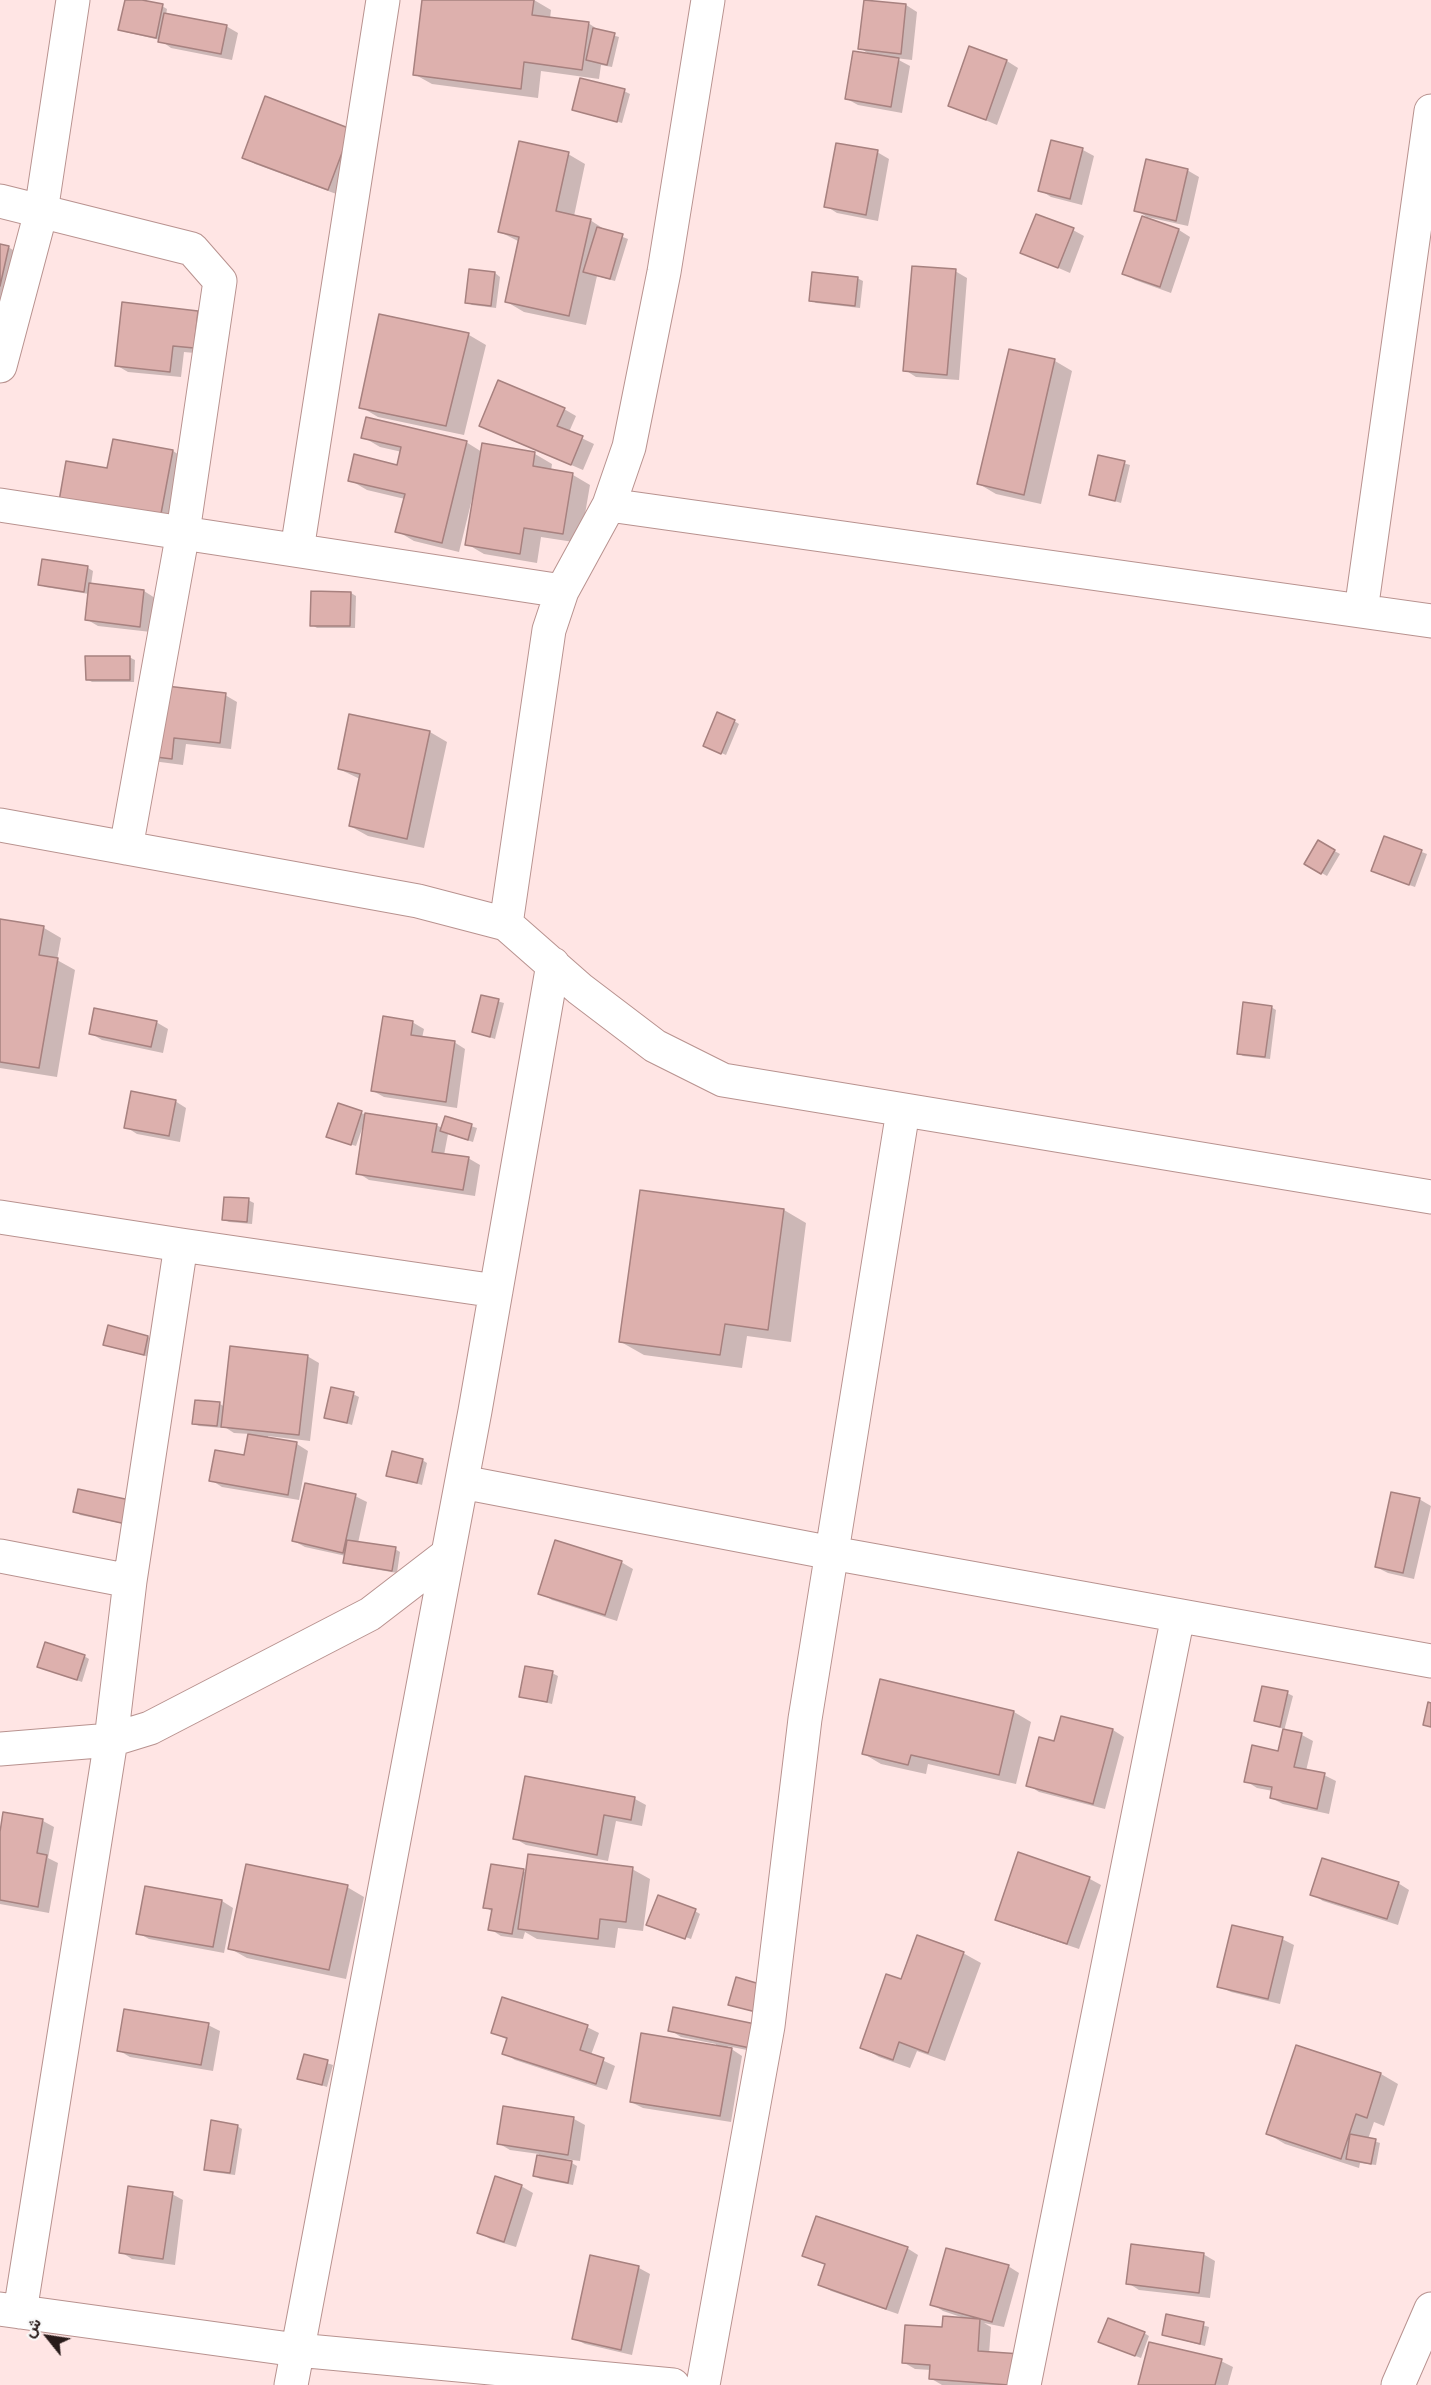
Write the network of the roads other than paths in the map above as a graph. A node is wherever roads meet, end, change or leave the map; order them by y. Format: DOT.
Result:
graph roads {
  1 [pos="73,0"];
  2 [pos="383,0"];
  3 [pos="708,0"];
  4 [pos="1431,111"];
  5 [pos="0,201"];
  6 [pos="41,212"];
  7 [pos="0,366"];
  8 [pos="0,505"];
  9 [pos="609,505"];
  10 [pos="183,532"];
  11 [pos="297,550"];
  12 [pos="562,591"];
  13 [pos="1360,611"];
  14 [pos="1431,621"];
  15 [pos="0,825"];
  16 [pos="126,848"];
  17 [pos="506,924"];
  18 [pos="553,964"];
  19 [pos="903,1111"];
  20 [pos="1431,1197"];
  21 [pos="0,1216"];
  22 [pos="181,1245"];
  23 [pos="496,1291"];
  24 [pos="462,1482"];
  25 [pos="832,1553"];
  26 [pos="448,1554"];
  27 [pos="0,1556"];
  28 [pos="130,1581"];
  29 [pos="1178,1616"];
  30 [pos="1431,1661"];
  31 [pos="111,1740"];
  32 [pos="0,1749"];
  33 [pos="1431,2309"];
  34 [pos="10,2310"];
  35 [pos="297,2350"];
  36 [pos="291,2385"];
  37 [pos="673,2385"];
  38 [pos="703,2385"];
  39 [pos="1024,2385"];
  40 [pos="1398,2385"];
  1 -- 6 [label="street"];
  2 -- 11 [label="street"];
  3 -- 9 [label="street"];
  4 -- 13 [label="street"];
  5 -- 6 [label="street"];
  6 -- 7 [label="street"];
  6 -- 10 [label="street"];
  8 -- 10 [label="street"];
  9 -- 12 [label="street"];
  9 -- 13 [label="street"];
  10 -- 11 [label="street"];
  10 -- 16 [label="street"];
  11 -- 12 [label="street"];
  12 -- 17 [label="street"];
  13 -- 14 [label="street"];
  15 -- 16 [label="street"];
  16 -- 17 [label="street"];
  17 -- 18 [label="street"];
  18 -- 19 [label="street"];
  18 -- 23 [label="street"];
  19 -- 20 [label="street"];
  19 -- 25 [label="street"];
  21 -- 22 [label="street"];
  22 -- 23 [label="street"];
  22 -- 28 [label="street"];
  23 -- 24 [label="street"];
  24 -- 25 [label="street"];
  24 -- 26 [label="street"];
  25 -- 29 [label="street"];
  25 -- 38 [label="street"];
  26 -- 31 [label="street"];
  26 -- 35 [label="street"];
  27 -- 28 [label="street"];
  28 -- 31 [label="street"];
  29 -- 30 [label="street"];
  29 -- 39 [label="street"];
  31 -- 32 [label="street"];
  31 -- 34 [label="street"];
  33 -- 40 [label="street"];
  34 -- 35 [label="street"];
  35 -- 36 [label="street"];
  35 -- 37 [label="street"];
}
